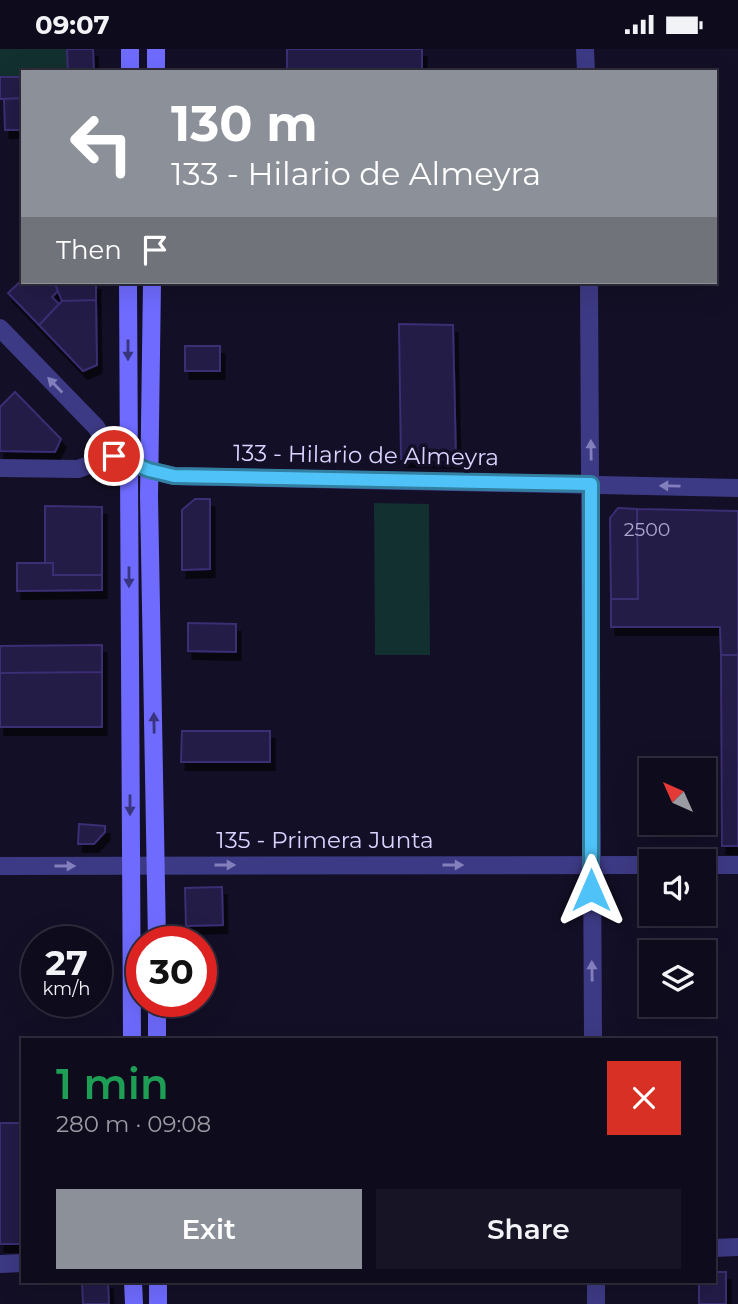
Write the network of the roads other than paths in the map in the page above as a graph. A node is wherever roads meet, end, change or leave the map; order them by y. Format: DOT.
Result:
graph roads {
  1 [pos="130,49"];
  2 [pos="156,49"];
  3 [pos="585,49"];
  4 [pos="130,70"];
  5 [pos="156,70"];
  6 [pos="586,70"];
  7 [pos="128,284"];
  8 [pos="152,284"];
  9 [pos="589,284"];
  10 [pos="0,328"];
  11 [pos="121,459"];
  12 [pos="0,468"];
  13 [pos="149,470"];
  14 [pos="591,484"];
  15 [pos="738,488"];
  16 [pos="157,865"];
  17 [pos="591,865"];
  18 [pos="639,865"];
  19 [pos="716,865"];
  20 [pos="738,865"];
  21 [pos="0,866"];
  22 [pos="131,866"];
  23 [pos="157,926"];
  24 [pos="157,1017"];
  25 [pos="132,1038"];
  26 [pos="157,1038"];
  27 [pos="593,1038"];
  28 [pos="738,1247"];
  29 [pos="716,1248"];
  30 [pos="21,1263"];
  31 [pos="0,1264"];
  32 [pos="133,1283"];
  33 [pos="158,1283"];
  34 [pos="596,1283"];
  35 [pos="134,1304"];
  36 [pos="158,1304"];
  37 [pos="596,1304"];
  1 -- 4 [label="main road"];
  2 -- 5 [label="main road"];
  3 -- 6 [label="street"];
  7 -- 11 [label="main road, one-way"];
  8 -- 13 [label="main road"];
  14 -- 9 [label="street, one-way"];
  11 -- 10 [label="street, one-way"];
  11 -- 12 [label="street"];
  11 -- 13 [label="street, 133 - Hilario de Almeyra"];
  11 -- 22 [label="main road, one-way"];
  13 -- 14 [label="street, 133 - Hilario de Almeyra"];
  16 -- 13 [label="main road, one-way"];
  15 -- 14 [label="street, 133 - Hilario de Almeyra, one-way"];
  14 -- 17 [label="street"];
  16 -- 17 [label="street, 135 - Primera Junta, one-way"];
  16 -- 22 [label="street, 135 - Primera Junta"];
  16 -- 23 [label="main road"];
  17 -- 18 [label="street, 135 - Primera Junta"];
  27 -- 17 [label="street, one-way"];
  19 -- 20 [label="street"];
  21 -- 22 [label="street, 135 - Primera Junta, one-way"];
  22 -- 25 [label="main road"];
  24 -- 26 [label="main road"];
  28 -- 29 [label="street"];
  30 -- 31 [label="street"];
  32 -- 35 [label="main road"];
  33 -- 36 [label="main road"];
  34 -- 37 [label="street"];
}
